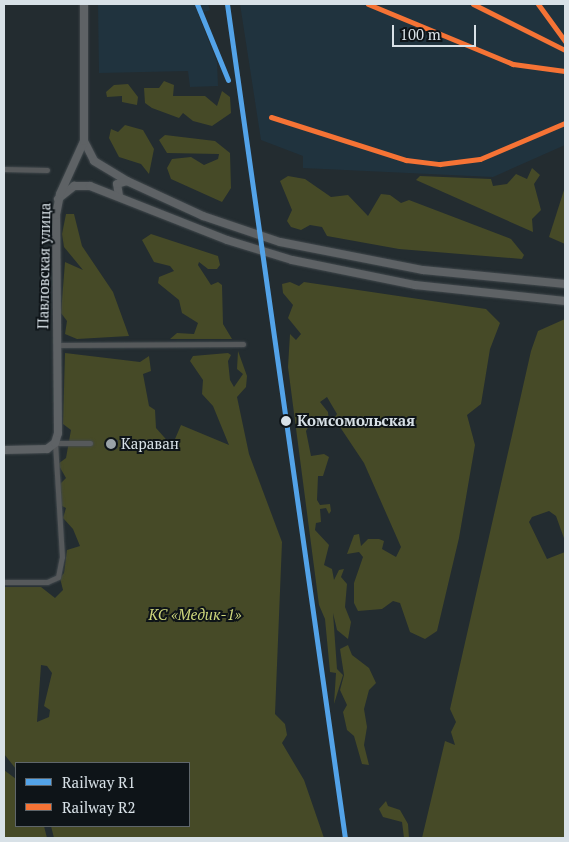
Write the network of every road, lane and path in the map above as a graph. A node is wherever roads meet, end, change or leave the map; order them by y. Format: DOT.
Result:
graph roads {
  1 [pos="84,4"];
  2 [pos="84,141"];
  3 [pos="4,169"];
  4 [pos="46,170"];
  5 [pos="127,181"];
  6 [pos="119,196"];
  7 [pos="58,199"];
  8 [pos="565,284"];
  9 [pos="565,301"];
  10 [pos="243,344"];
  11 [pos="57,345"];
  12 [pos="55,443"];
  13 [pos="90,443"];
  14 [pos="4,450"];
  15 [pos="4,582"];
  1 -- 2 [label="main road, Павловская улица"];
  2 -- 5 [label="main road"];
  2 -- 7 [label="main road, Павловская улица"];
  3 -- 4 [label="street"];
  5 -- 6 [label="main road"];
  5 -- 8 [label="main road"];
  6 -- 7 [label="main road"];
  6 -- 9 [label="main road"];
  7 -- 11 [label="main road, Павловская улица"];
  10 -- 11 [label="street"];
  11 -- 12 [label="main road, Павловская улица"];
  12 -- 13 [label="street"];
  12 -- 14 [label="main road"];
  12 -- 15 [label="street, Павловская улица"];
}
